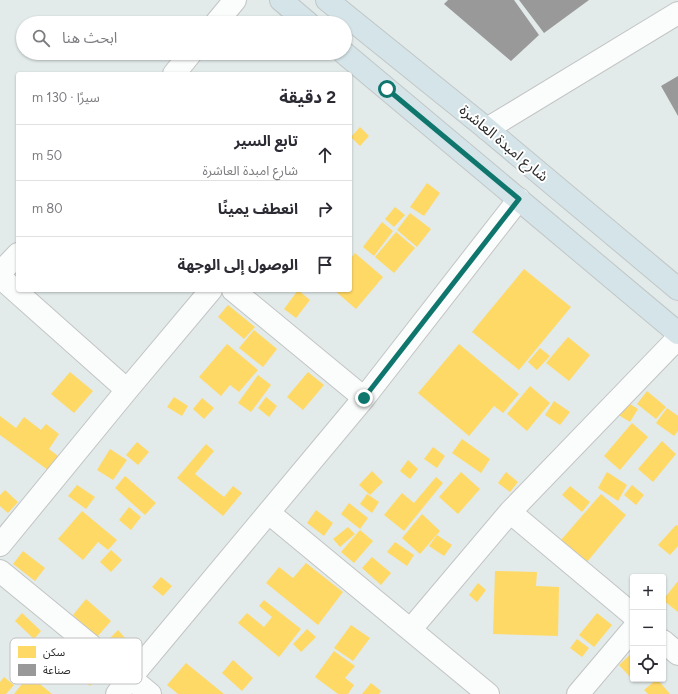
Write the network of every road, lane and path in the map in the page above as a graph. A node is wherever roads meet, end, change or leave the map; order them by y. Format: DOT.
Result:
graph roads {
  1 [pos="235,0"];
  2 [pos="281,0"];
  3 [pos="327,0"];
  4 [pos="678,13"];
  5 [pos="222,16"];
  6 [pos="300,16"];
  7 [pos="347,16"];
  8 [pos="352,20"];
  9 [pos="185,60"];
  10 [pos="352,60"];
  11 [pos="176,72"];
  12 [pos="487,129"];
  13 [pos="519,199"];
  14 [pos="16,256"];
  15 [pos="0,273"];
  16 [pos="0,277"];
  17 [pos="678,289"];
  18 [pos="16,291"];
  19 [pos="17,292"];
  20 [pos="209,292"];
  21 [pos="235,292"];
  22 [pos="678,333"];
  23 [pos="678,338"];
  24 [pos="127,390"];
  25 [pos="364,398"];
  26 [pos="510,512"];
  27 [pos="269,513"];
  28 [pos="0,545"];
  29 [pos="0,571"];
  30 [pos="630,612"];
  31 [pos="411,629"];
  32 [pos="630,633"];
  33 [pos="72,638"];
  34 [pos="666,644"];
  35 [pos="678,654"];
  36 [pos="142,665"];
  37 [pos="124,686"];
  38 [pos="150,694"];
  39 [pos="488,694"];
  40 [pos="578,694"];
  1 -- 5 [label="street"];
  2 -- 6 [label="main road"];
  3 -- 7 [label="main road, شارع امبدة العاشرة"];
  4 -- 12 [label="street"];
  8 -- 12 [label="main road, شارع امبدة العاشرة"];
  9 -- 11 [label="street"];
  10 -- 13 [label="main road"];
  12 -- 17 [label="main road, شارع امبدة العاشرة"];
  13 -- 22 [label="main road"];
  13 -- 25 [label="street"];
  14 -- 15 [label="street"];
  16 -- 18 [label="street"];
  19 -- 24 [label="street"];
  20 -- 24 [label="street"];
  21 -- 25 [label="street"];
  23 -- 26 [label="street"];
  24 -- 28 [label="street"];
  25 -- 27 [label="street"];
  26 -- 30 [label="street"];
  26 -- 31 [label="street"];
  27 -- 31 [label="street"];
  27 -- 36 [label="street"];
  29 -- 33 [label="street"];
  31 -- 39 [label="street"];
  32 -- 40 [label="street"];
  34 -- 35 [label="street"];
  37 -- 38 [label="street"];
}
